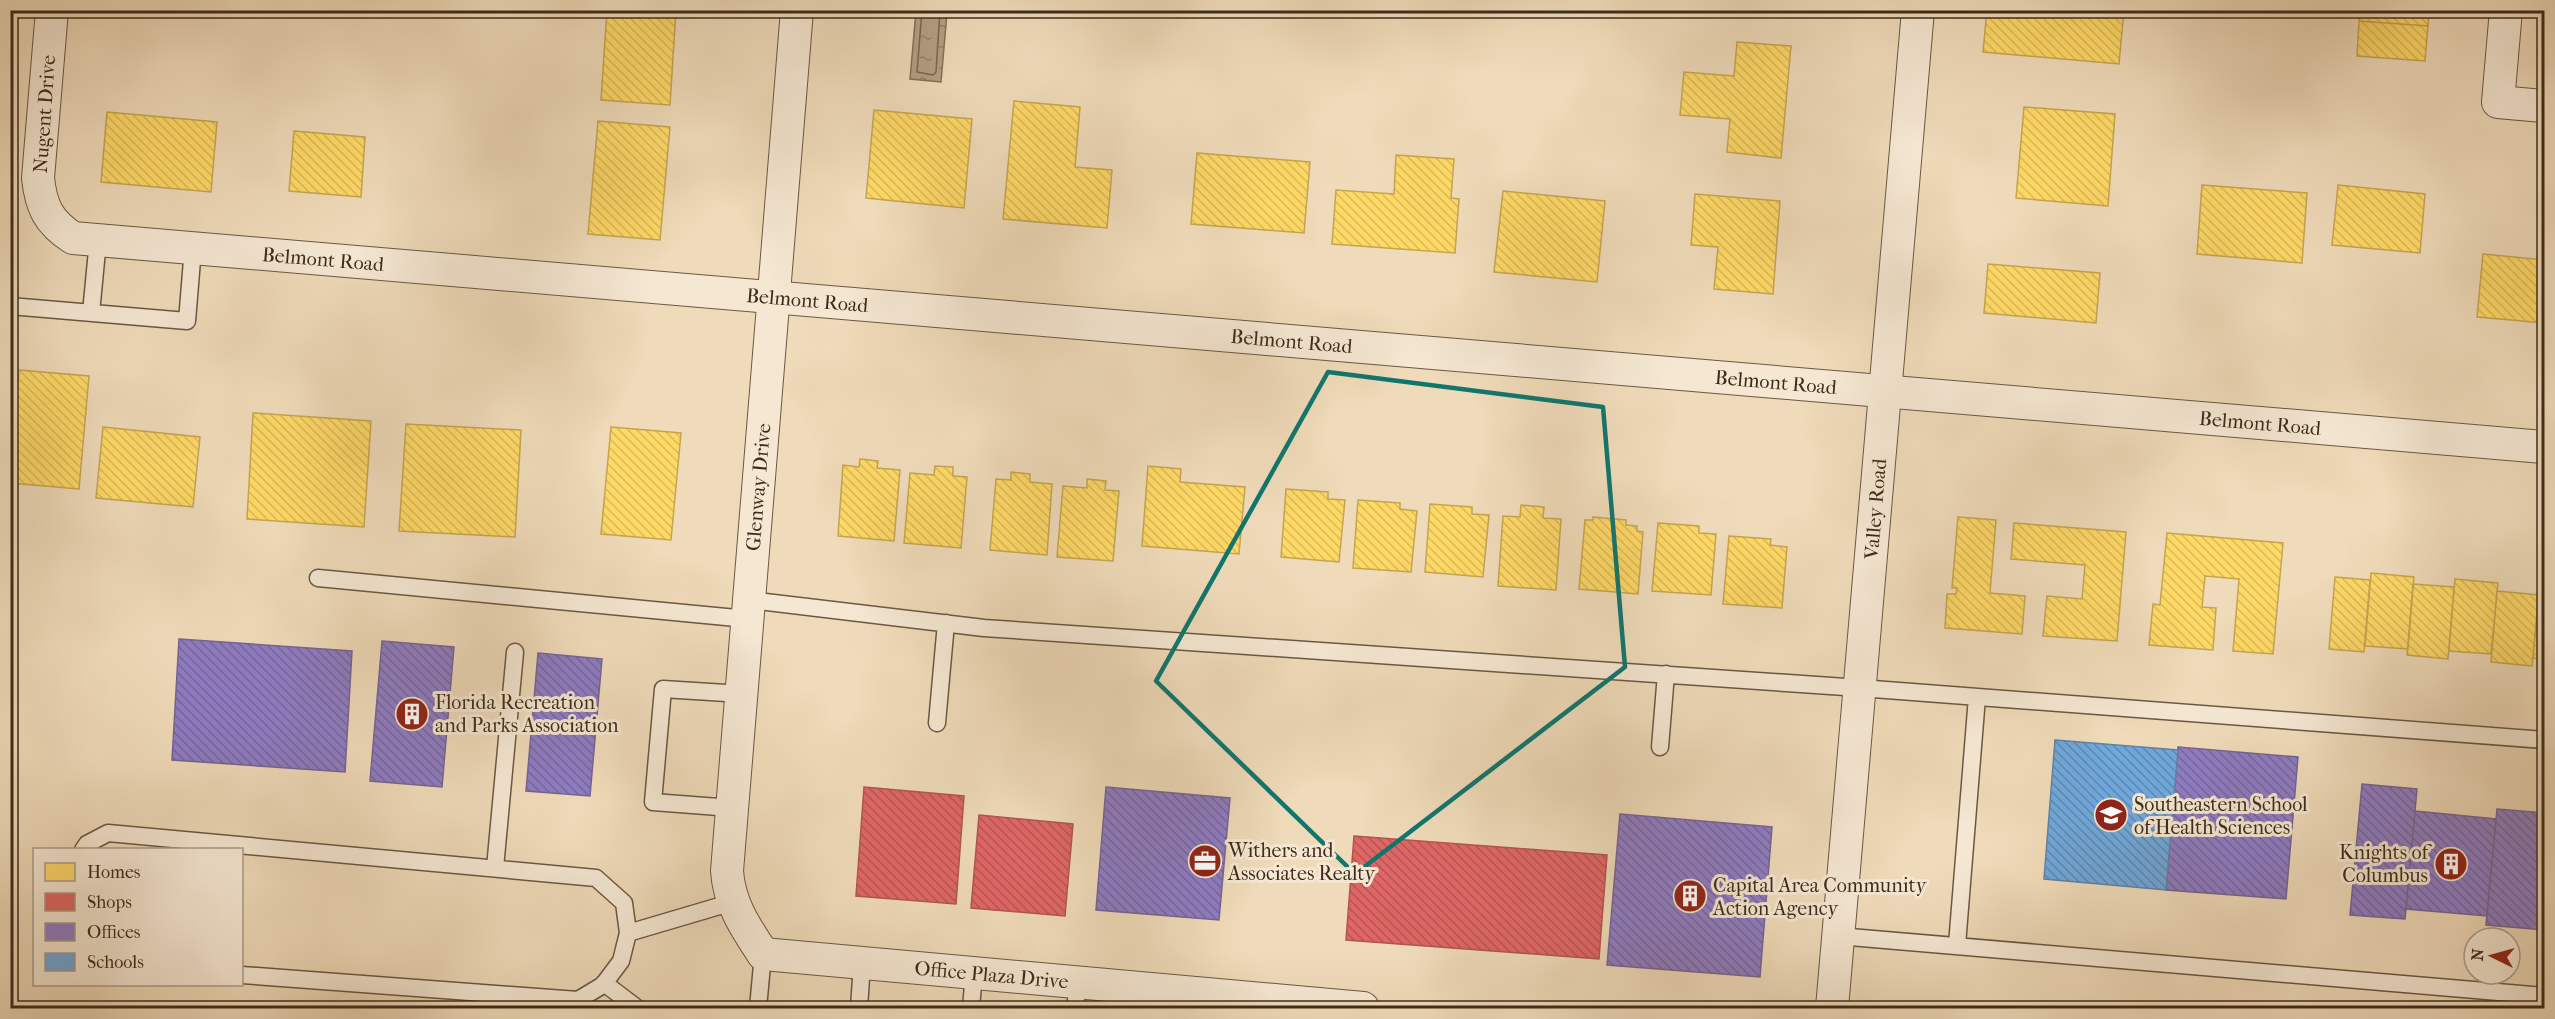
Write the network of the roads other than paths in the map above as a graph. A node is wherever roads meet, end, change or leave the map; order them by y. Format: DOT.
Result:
graph roads {
  1 [pos="52,10"];
  2 [pos="797,10"];
  3 [pos="1918,10"];
  4 [pos="2506,10"];
  5 [pos="2544,106"];
  6 [pos="48,216"];
  7 [pos="98,240"];
  8 [pos="193,248"];
  9 [pos="774,297"];
  10 [pos="10,306"];
  11 [pos="91,313"];
  12 [pos="1885,391"];
  13 [pos="2544,447"];
  14 [pos="318,578"];
  15 [pos="748,610"];
  16 [pos="946,623"];
  17 [pos="515,652"];
  18 [pos="1666,674"];
  19 [pos="1860,687"];
  20 [pos="742,694"];
  21 [pos="1977,697"];
  22 [pos="937,723"];
  23 [pos="2544,740"];
  24 [pos="1660,747"];
  25 [pos="732,808"];
  26 [pos="83,848"];
  27 [pos="495,868"];
  28 [pos="733,902"];
  29 [pos="628,933"];
  30 [pos="1838,936"];
  31 [pos="1957,945"];
  32 [pos="763,954"];
  33 [pos="862,963"];
  34 [pos="974,973"];
  35 [pos="243,975"];
  36 [pos="604,983"];
  37 [pos="1076,996"];
  38 [pos="2544,996"];
  39 [pos="1197,1001"];
  40 [pos="1309,1006"];
  41 [pos="637,1008"];
  42 [pos="758,1008"];
  43 [pos="858,1008"];
  44 [pos="971,1008"];
  45 [pos="1364,1008"];
  46 [pos="1832,1008"];
  1 -- 6 [label="street, Nugent Drive"];
  2 -- 9 [label="street, Glenway Drive"];
  3 -- 12 [label="street, Valley Road"];
  4 -- 5 [label="street"];
  6 -- 7 [label="street, Belmont Road"];
  7 -- 8 [label="street, Belmont Road"];
  7 -- 11 [label="lane"];
  8 -- 9 [label="street, Belmont Road"];
  8 -- 11 [label="lane"];
  9 -- 12 [label="street, Belmont Road"];
  9 -- 15 [label="street, Glenway Drive"];
  10 -- 11 [label="lane"];
  12 -- 13 [label="street, Belmont Road"];
  12 -- 19 [label="street, Valley Road"];
  14 -- 15 [label="lane"];
  15 -- 16 [label="lane"];
  15 -- 20 [label="street, Glenway Drive"];
  16 -- 18 [label="lane"];
  16 -- 22 [label="lane"];
  17 -- 27 [label="lane"];
  18 -- 19 [label="lane"];
  18 -- 24 [label="lane"];
  19 -- 21 [label="lane"];
  19 -- 30 [label="street, Valley Road"];
  20 -- 25 [label="street, Glenway Drive"];
  20 -- 25 [label="lane"];
  21 -- 23 [label="lane"];
  21 -- 31 [label="lane"];
  25 -- 28 [label="street, Glenway Drive"];
  26 -- 27 [label="lane"];
  27 -- 29 [label="lane"];
  28 -- 29 [label="lane"];
  28 -- 32 [label="street, Glenway Drive"];
  29 -- 36 [label="lane"];
  30 -- 31 [label="lane"];
  30 -- 46 [label="street, Valley Road"];
  31 -- 38 [label="lane"];
  32 -- 33 [label="street, Office Plaza Drive"];
  32 -- 42 [label="lane"];
  33 -- 34 [label="street, Office Plaza Drive"];
  33 -- 43 [label="lane"];
  34 -- 37 [label="street, Office Plaza Drive"];
  34 -- 44 [label="lane"];
  35 -- 36 [label="lane"];
  36 -- 41 [label="lane"];
  37 -- 39 [label="street, Office Plaza Drive"];
  39 -- 40 [label="street, Office Plaza Drive"];
  40 -- 45 [label="street, Office Plaza Drive"];
}
